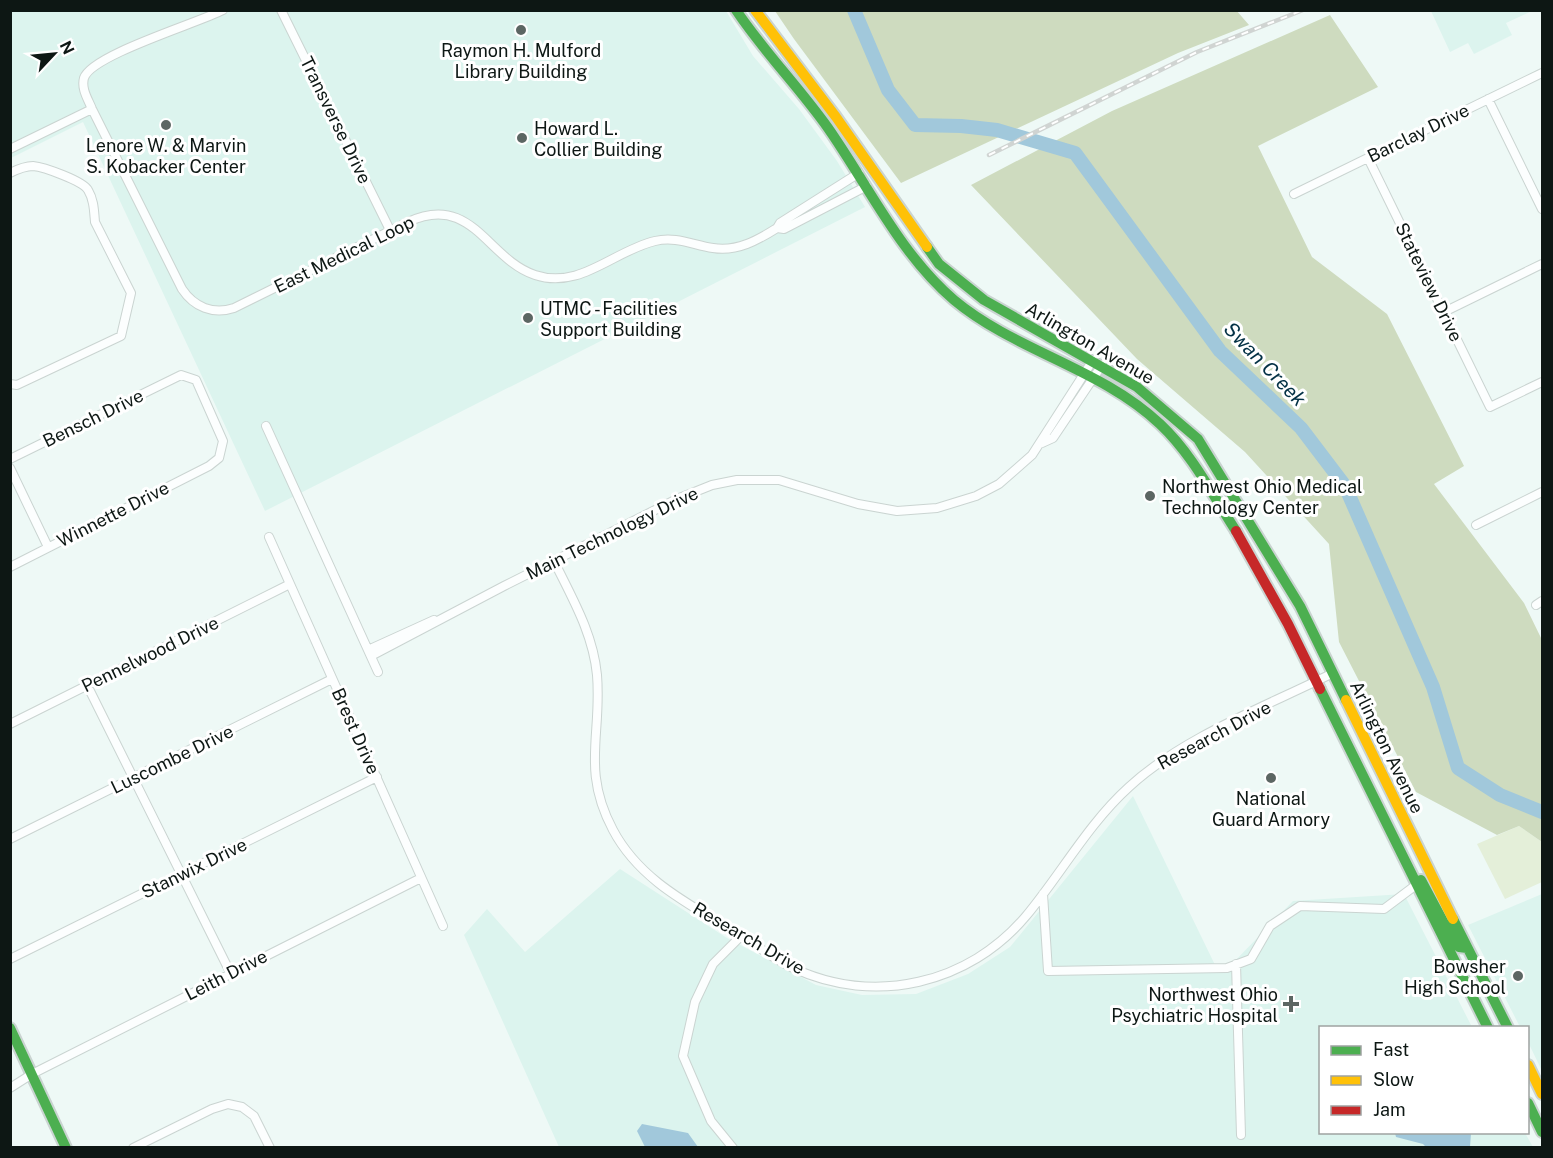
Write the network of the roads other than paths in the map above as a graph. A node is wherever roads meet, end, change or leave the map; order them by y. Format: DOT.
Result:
graph roads {
  1 [pos="223,10"];
  2 [pos="281,10"];
  3 [pos="736,10"];
  4 [pos="755,10"];
  5 [pos="1542,73"];
  6 [pos="1488,99"];
  7 [pos="92,109"];
  8 [pos="10,149"];
  9 [pos="1368,158"];
  10 [pos="10,173"];
  11 [pos="859,173"];
  12 [pos="867,186"];
  13 [pos="1294,194"];
  14 [pos="1542,209"];
  15 [pos="777,228"];
  16 [pos="390,230"];
  17 [pos="939,264"];
  18 [pos="1542,264"];
  19 [pos="1444,312"];
  20 [pos="1098,362"];
  21 [pos="1088,377"];
  22 [pos="1542,382"];
  23 [pos="10,384"];
  24 [pos="266,426"];
  25 [pos="10,459"];
  26 [pos="215,462"];
  27 [pos="10,468"];
  28 [pos="1542,492"];
  29 [pos="1476,525"];
  30 [pos="269,537"];
  31 [pos="48,547"];
  32 [pos="554,561"];
  33 [pos="10,567"];
  34 [pos="291,584"];
  35 [pos="370,653"];
  36 [pos="378,672"];
  37 [pos="1333,673"];
  38 [pos="332,679"];
  39 [pos="1317,681"];
  40 [pos="87,685"];
  41 [pos="10,724"];
  42 [pos="1361,772"];
  43 [pos="377,777"];
  44 [pos="135,778"];
  45 [pos="10,839"];
  46 [pos="182,874"];
  47 [pos="421,878"];
  48 [pos="1416,885"];
  49 [pos="1043,894"];
  50 [pos="443,926"];
  51 [pos="741,936"];
  52 [pos="1467,948"];
  53 [pos="10,959"];
  54 [pos="1236,964"];
  55 [pos="231,972"];
  56 [pos="1487,1026"];
  57 [pos="1507,1026"];
  58 [pos="10,1028"];
  59 [pos="1529,1069"];
  60 [pos="32,1074"];
  61 [pos="10,1088"];
  62 [pos="1542,1094"];
  63 [pos="1529,1107"];
  64 [pos="1542,1132"];
  65 [pos="1241,1135"];
  66 [pos="150,1144"];
  67 [pos="66,1148"];
  68 [pos="133,1148"];
  69 [pos="270,1148"];
  70 [pos="733,1148"];
  1 -- 7 [label="street, East Medical Loop"];
  2 -- 16 [label="street, Transverse Drive"];
  3 -- 11 [label="street, Arlington Avenue"];
  4 -- 17 [label="street, Arlington Avenue"];
  5 -- 6 [label="street, Barclay Drive"];
  6 -- 9 [label="street, Barclay Drive"];
  6 -- 14 [label="street"];
  7 -- 8 [label="street"];
  7 -- 16 [label="street, East Medical Loop"];
  9 -- 13 [label="street, Barclay Drive"];
  9 -- 19 [label="street, Stateview Drive"];
  10 -- 23 [label="street"];
  11 -- 12 [label="street, Arlington Avenue"];
  11 -- 15 [label="street, East Medical Loop"];
  11 -- 17 [label="street"];
  12 -- 15 [label="street, East Medical Loop"];
  12 -- 21 [label="street, Arlington Avenue"];
  15 -- 16 [label="street, East Medical Loop"];
  17 -- 20 [label="street, Arlington Avenue"];
  18 -- 19 [label="street"];
  19 -- 22 [label="street, Stateview Drive"];
  20 -- 21 [label="street, Main Technology Drive"];
  20 -- 37 [label="street, Arlington Avenue"];
  21 -- 32 [label="street, Main Technology Drive"];
  21 -- 39 [label="street, Arlington Avenue"];
  24 -- 35 [label="street"];
  25 -- 26 [label="street, Bensch Drive"];
  26 -- 31 [label="street, Winnette Drive"];
  27 -- 31 [label="street"];
  28 -- 29 [label="street"];
  30 -- 34 [label="street, Brest Drive"];
  31 -- 33 [label="street, Winnette Drive"];
  32 -- 35 [label="street, Main Technology Drive"];
  32 -- 51 [label="street, Research Drive"];
  34 -- 38 [label="street, Brest Drive"];
  34 -- 40 [label="street, Pennelwood Drive"];
  35 -- 36 [label="street"];
  37 -- 39 [label="street, Research Drive"];
  37 -- 52 [label="street, Arlington Avenue"];
  38 -- 43 [label="street, Brest Drive"];
  38 -- 44 [label="street, Luscombe Drive"];
  39 -- 42 [label="street, Arlington Avenue"];
  39 -- 49 [label="street, Research Drive"];
  40 -- 41 [label="street, Pennelwood Drive"];
  40 -- 44 [label="street"];
  42 -- 48 [label="street, Arlington Avenue"];
  42 -- 52 [label="street"];
  43 -- 46 [label="street, Stanwix Drive"];
  43 -- 47 [label="street, Brest Drive"];
  44 -- 45 [label="street, Luscombe Drive"];
  44 -- 46 [label="street"];
  46 -- 53 [label="street, Stanwix Drive"];
  46 -- 55 [label="street"];
  47 -- 50 [label="street, Brest Drive"];
  47 -- 55 [label="street, Leith Drive"];
  48 -- 54 [label="street"];
  48 -- 56 [label="street, Arlington Avenue"];
  49 -- 51 [label="street, Research Drive"];
  49 -- 54 [label="street"];
  51 -- 70 [label="street"];
  52 -- 57 [label="street, Arlington Avenue"];
  54 -- 65 [label="street"];
  55 -- 60 [label="street, Leith Drive"];
  58 -- 60 [label="street"];
  59 -- 62 [label="street"];
  60 -- 61 [label="street, Leith Drive"];
  60 -- 67 [label="street"];
  63 -- 64 [label="street"];
  66 -- 68 [label="street"];
  66 -- 69 [label="street"];
}
